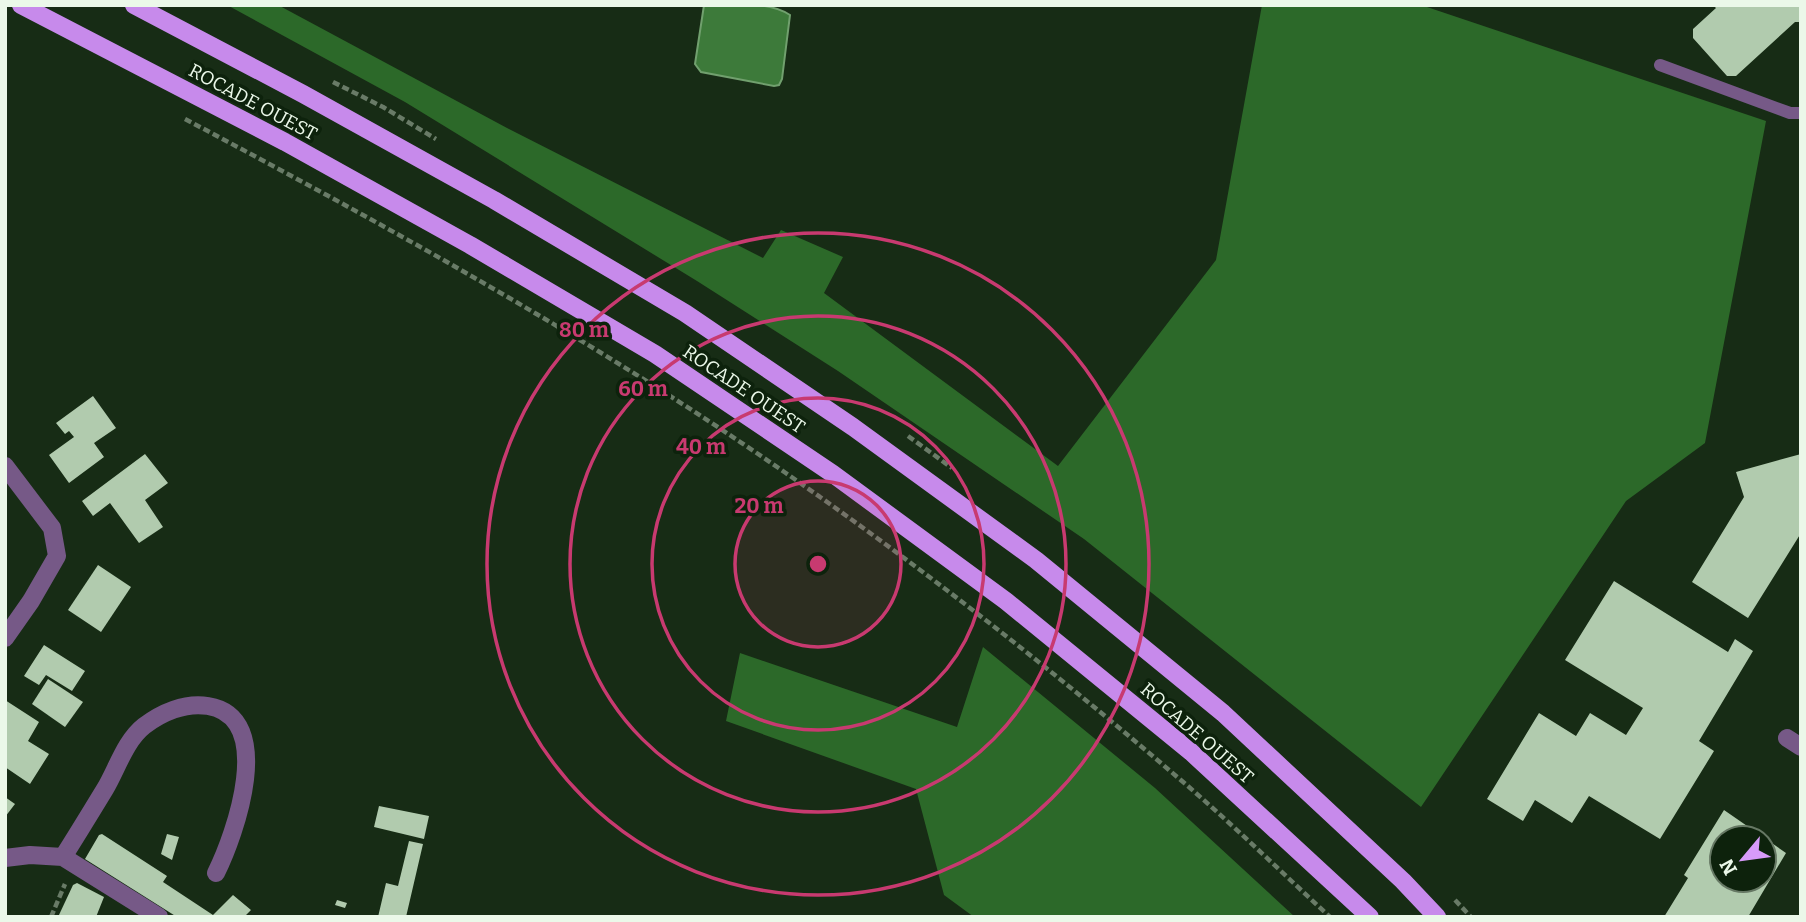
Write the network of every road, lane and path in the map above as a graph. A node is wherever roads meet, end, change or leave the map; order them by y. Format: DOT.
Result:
graph roads {
  1 [pos="21,5"];
  2 [pos="134,5"];
  3 [pos="1660,65"];
  4 [pos="1801,113"];
  5 [pos="176,114"];
  6 [pos="5,466"];
  7 [pos="5,638"];
  8 [pos="5,858"];
  9 [pos="68,861"];
  10 [pos="216,873"];
  11 [pos="51,917"];
  12 [pos="159,917"];
  13 [pos="1330,917"];
  14 [pos="1370,917"];
  15 [pos="1437,917"];
  1 -- 14 [label="main road, ROCADE OUEST"];
  2 -- 15 [label="main road, ROCADE OUEST"];
  3 -- 4 [label="lane"];
  5 -- 13 [label="path"];
  6 -- 7 [label="street"];
  8 -- 9 [label="street"];
  9 -- 10 [label="street"];
  9 -- 11 [label="path"];
  9 -- 12 [label="street"];
}
